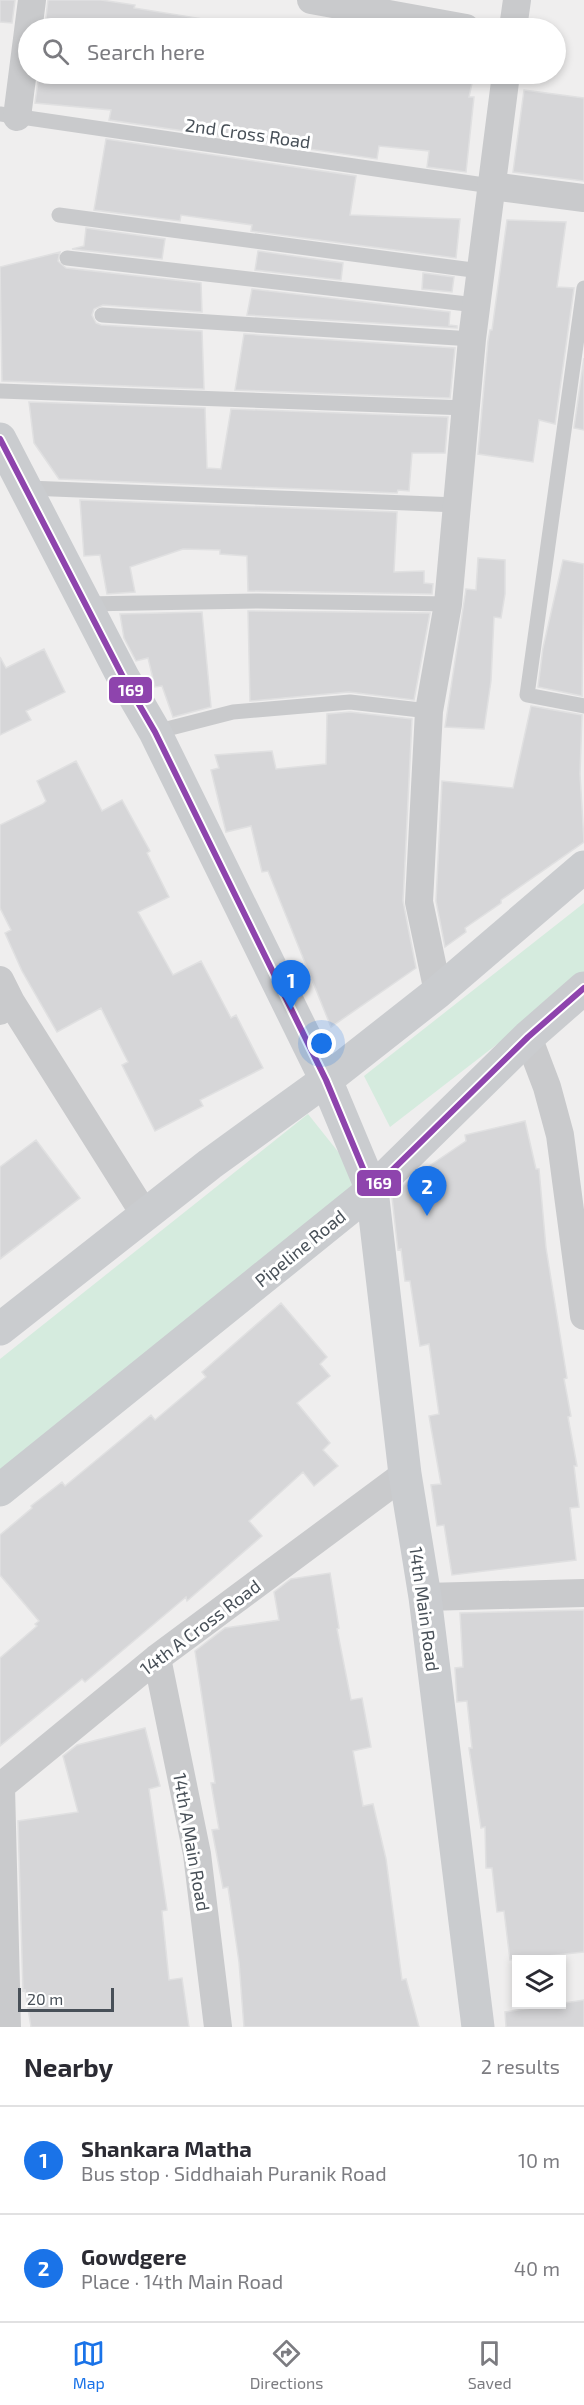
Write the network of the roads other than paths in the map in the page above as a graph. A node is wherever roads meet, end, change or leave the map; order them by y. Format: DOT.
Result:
graph roads {
  1 [pos="32,0"];
  2 [pos="310,0"];
  3 [pos="517,0"];
  4 [pos="28,18"];
  5 [pos="410,18"];
  6 [pos="514,18"];
  7 [pos="18,71"];
  8 [pos="505,84"];
  9 [pos="9,116"];
  10 [pos="491,186"];
  11 [pos="584,198"];
  12 [pos="59,215"];
  13 [pos="67,258"];
  14 [pos="480,271"];
  15 [pos="584,288"];
  16 [pos="476,305"];
  17 [pos="102,315"];
  18 [pos="472,339"];
  19 [pos="0,391"];
  20 [pos="467,408"];
  21 [pos="0,439"];
  22 [pos="28,488"];
  23 [pos="458,506"];
  24 [pos="85,604"];
  25 [pos="448,604"];
  26 [pos="584,706"];
  27 [pos="429,711"];
  28 [pos="155,732"];
  29 [pos="584,867"];
  30 [pos="584,988"];
  31 [pos="438,992"];
  32 [pos="4,998"];
  33 [pos="528,1037"];
  34 [pos="326,1080"];
  35 [pos="372,1190"];
  36 [pos="145,1215"];
  37 [pos="584,1316"];
  38 [pos="0,1329"];
  39 [pos="405,1474"];
  40 [pos="0,1490"];
  41 [pos="584,1593"];
  42 [pos="425,1597"];
  43 [pos="157,1658"];
  44 [pos="1,1787"];
  45 [pos="7,2027"];
  46 [pos="218,2027"];
  47 [pos="478,2027"];
  1 -- 4 [label="street"];
  2 -- 5 [label="street"];
  3 -- 6 [label="street"];
  7 -- 9 [label="street"];
  8 -- 10 [label="street"];
  9 -- 10 [label="lane, 2nd Cross Road"];
  10 -- 11 [label="street"];
  10 -- 14 [label="street"];
  12 -- 14 [label="lane"];
  13 -- 16 [label="lane"];
  14 -- 16 [label="street"];
  15 -- 26 [label="lane"];
  16 -- 18 [label="street"];
  17 -- 18 [label="lane"];
  18 -- 20 [label="street"];
  19 -- 20 [label="lane"];
  20 -- 23 [label="street"];
  21 -- 22 [label="main road, 14th Main Road"];
  22 -- 23 [label="lane"];
  22 -- 24 [label="main road, 14th Main Road"];
  23 -- 25 [label="street"];
  24 -- 25 [label="lane"];
  24 -- 28 [label="main road, 14th Main Road"];
  25 -- 27 [label="street"];
  27 -- 28 [label="lane"];
  27 -- 31 [label="street"];
  28 -- 34 [label="main road, 14th Main Road"];
  29 -- 31 [label="main road"];
  30 -- 33 [label="main road, Pipeline Road"];
  31 -- 34 [label="main road"];
  32 -- 36 [label="street"];
  33 -- 35 [label="main road, Pipeline Road"];
  33 -- 37 [label="street"];
  34 -- 35 [label="main road, 14th Main Road"];
  34 -- 36 [label="main road"];
  35 -- 39 [label="main road, 14th Main Road"];
  35 -- 40 [label="main road, Pipeline Road"];
  36 -- 38 [label="main road"];
  39 -- 42 [label="main road, 14th Main Road"];
  39 -- 43 [label="street, 14th A Cross Road"];
  41 -- 42 [label="street"];
  42 -- 47 [label="main road, 14th Main Road"];
  43 -- 44 [label="street, 14th A Cross Road"];
  43 -- 46 [label="street, 14th A Main Road"];
  44 -- 45 [label="street"];
}
